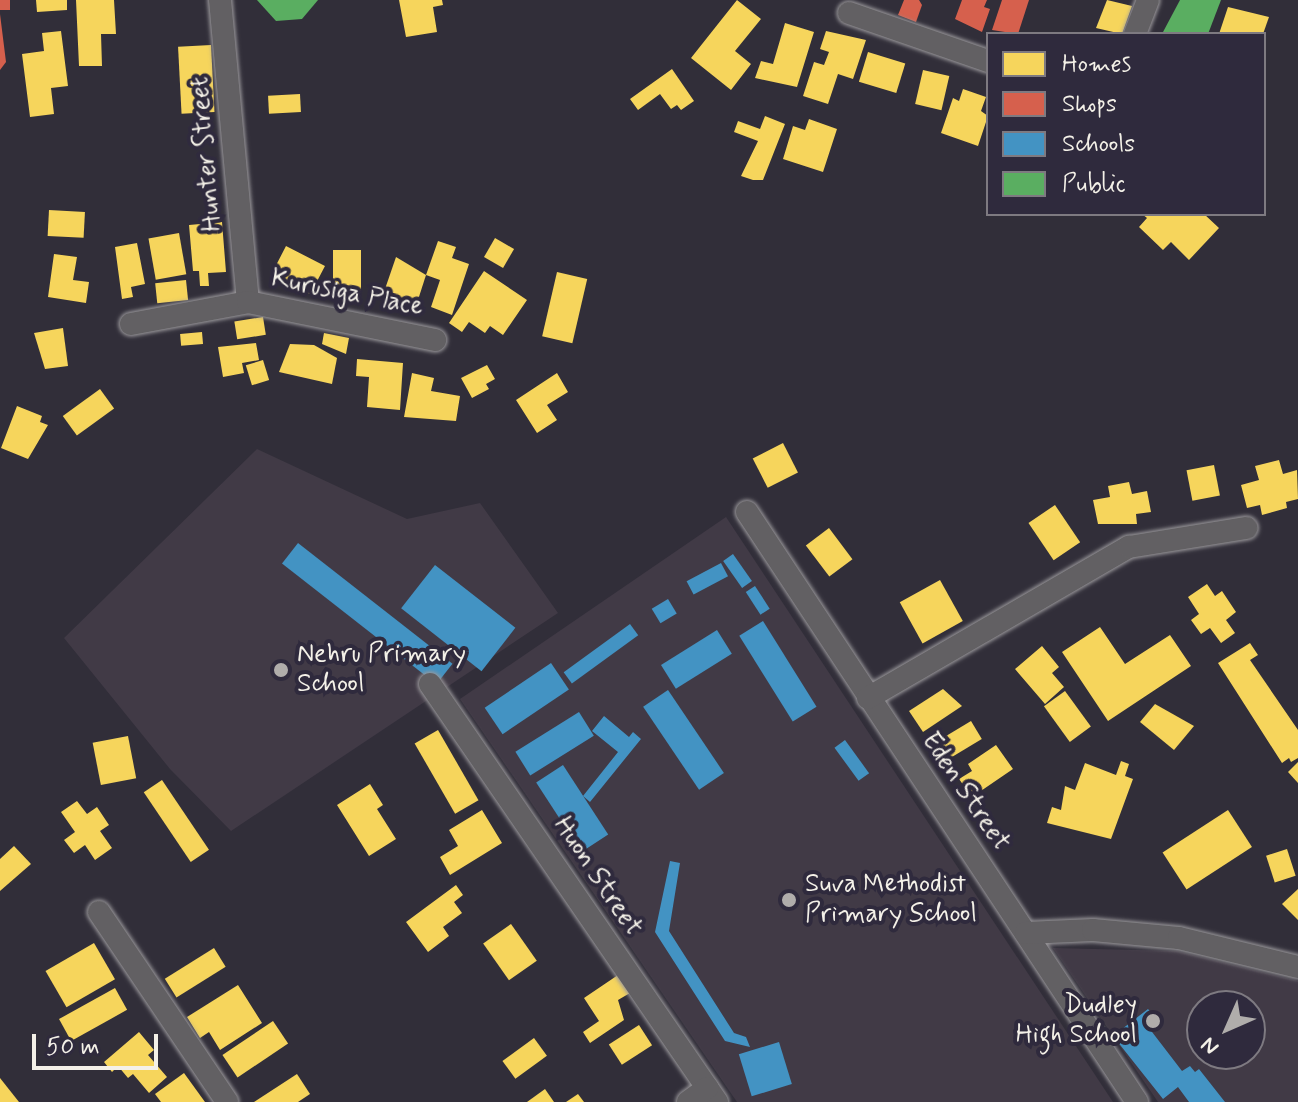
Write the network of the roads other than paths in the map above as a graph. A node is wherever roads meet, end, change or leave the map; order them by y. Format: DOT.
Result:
graph roads {
  1 [pos="220,0"];
  2 [pos="1148,0"];
  3 [pos="849,13"];
  4 [pos="1136,32"];
  5 [pos="986,60"];
  6 [pos="248,302"];
  7 [pos="131,324"];
  8 [pos="435,340"];
  9 [pos="747,512"];
  10 [pos="1246,528"];
  11 [pos="430,684"];
  12 [pos="868,698"];
  13 [pos="99,912"];
  14 [pos="1026,933"];
  15 [pos="1298,967"];
  16 [pos="712,1095"];
  17 [pos="227,1102"];
  18 [pos="688,1102"];
  19 [pos="1137,1102"];
  1 -- 6 [label="street, Hunter Street"];
  2 -- 4 [label="street"];
  3 -- 5 [label="street"];
  6 -- 7 [label="street"];
  6 -- 8 [label="street, Kurusiga Place"];
  9 -- 12 [label="street, Eden Street"];
  10 -- 12 [label="street"];
  11 -- 16 [label="street, Huon Street"];
  12 -- 14 [label="street, Eden Street"];
  13 -- 17 [label="street"];
  14 -- 15 [label="street"];
  14 -- 19 [label="street, Eden Street"];
  16 -- 18 [label="street"];
}
